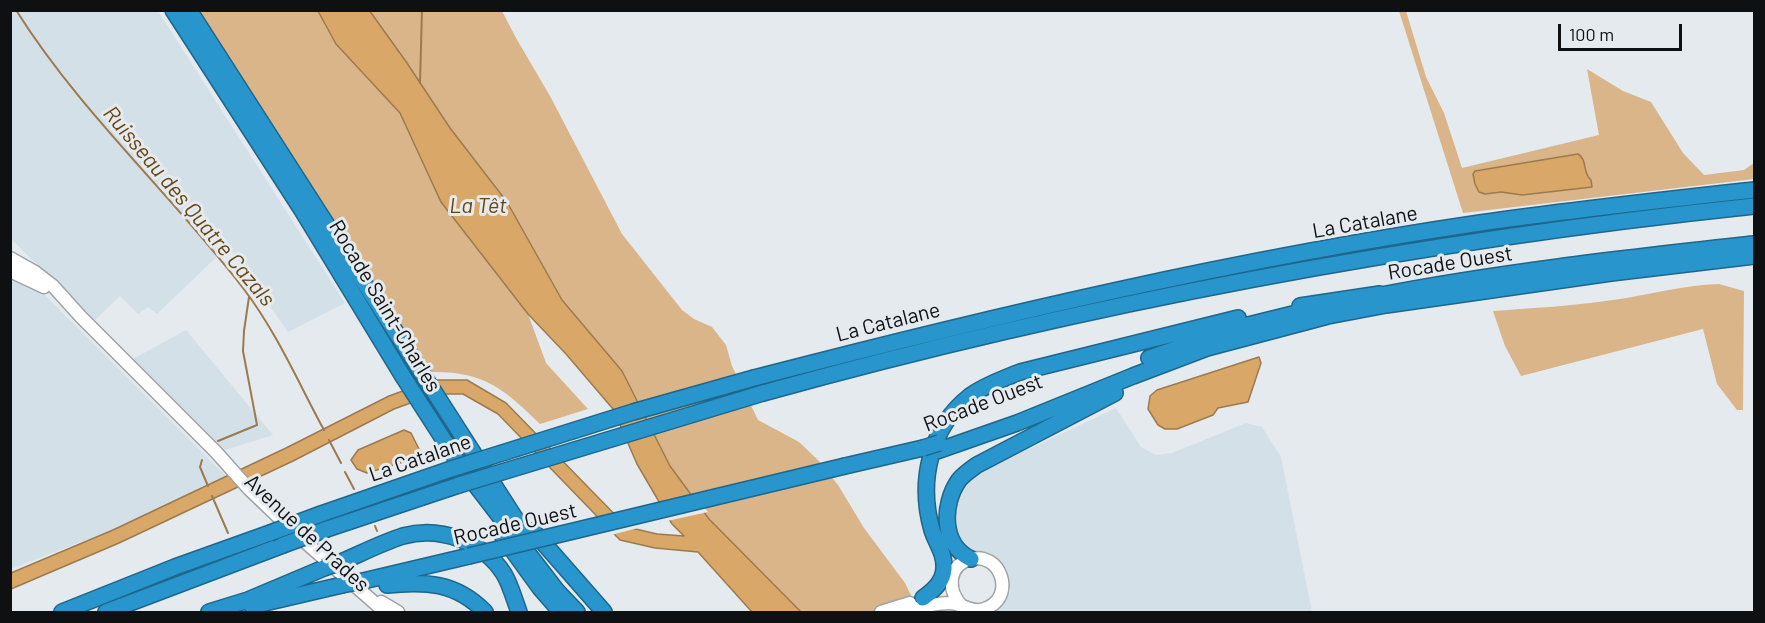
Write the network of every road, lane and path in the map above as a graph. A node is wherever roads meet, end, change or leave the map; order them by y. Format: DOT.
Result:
graph roads {
  1 [pos="173,10"];
  2 [pos="189,10"];
  3 [pos="1755,190"];
  4 [pos="1755,206"];
  5 [pos="1755,242"];
  6 [pos="1755,256"];
  7 [pos="10,258"];
  8 [pos="10,271"];
  9 [pos="1413,289"];
  10 [pos="1430,300"];
  11 [pos="81,317"];
  12 [pos="930,449"];
  13 [pos="482,464"];
  14 [pos="454,466"];
  15 [pos="252,486"];
  16 [pos="927,500"];
  17 [pos="472,559"];
  18 [pos="970,559"];
  19 [pos="954,572"];
  20 [pos="374,584"];
  21 [pos="347,589"];
  22 [pos="925,602"];
  23 [pos="962,606"];
  24 [pos="62,612"];
  25 [pos="106,612"];
  26 [pos="209,612"];
  27 [pos="224,612"];
  28 [pos="269,612"];
  29 [pos="385,612"];
  30 [pos="398,612"];
  31 [pos="485,612"];
  32 [pos="519,612"];
  33 [pos="561,612"];
  34 [pos="577,612"];
  35 [pos="587,612"];
  36 [pos="604,612"];
  37 [pos="881,612"];
  38 [pos="903,612"];
  1 -- 14 [label="highway, Rocade Saint-Charles"];
  2 -- 13 [label="highway, Rocade Saint-Charles"];
  3 -- 14 [label="highway, La Catalane, bridge"];
  4 -- 25 [label="highway, La Catalane, bridge"];
  5 -- 9 [label="highway, Rocade Ouest"];
  6 -- 10 [label="highway, Rocade Ouest"];
  7 -- 11 [label="main road, Avenue de Prades"];
  8 -- 11 [label="main road, Avenue de Prades"];
  9 -- 12 [label="highway, Rocade Ouest"];
  9 -- 16 [label="highway"];
  10 -- 12 [label="highway, Rocade Ouest"];
  10 -- 18 [label="highway"];
  11 -- 15 [label="main road, Avenue de Prades"];
  12 -- 17 [label="highway, Rocade Ouest"];
  13 -- 35 [label="highway, Rocade Saint-Charles"];
  13 -- 36 [label="highway"];
  14 -- 24 [label="highway, La Catalane, bridge"];
  14 -- 33 [label="highway"];
  14 -- 34 [label="highway, Rocade Saint-Charles"];
  15 -- 29 [label="main road, Avenue de Prades"];
  15 -- 30 [label="main road, Avenue de Prades"];
  16 -- 19 [label="highway"];
  16 -- 22 [label="highway"];
  17 -- 20 [label="highway, Rocade Ouest"];
  17 -- 20 [label="highway, Rocade Ouest"];
  18 -- 19 [label="main road"];
  18 -- 23 [label="main road"];
  19 -- 22 [label="main road"];
  19 -- 23 [label="main road"];
  20 -- 21 [label="highway, Rocade Ouest"];
  20 -- 31 [label="highway"];
  21 -- 27 [label="highway, Rocade Ouest"];
  21 -- 28 [label="highway, Rocade Ouest"];
  22 -- 23 [label="main road"];
  22 -- 37 [label="main road"];
  22 -- 38 [label="main road"];
  26 -- 32 [label="highway, bridge"];
}
